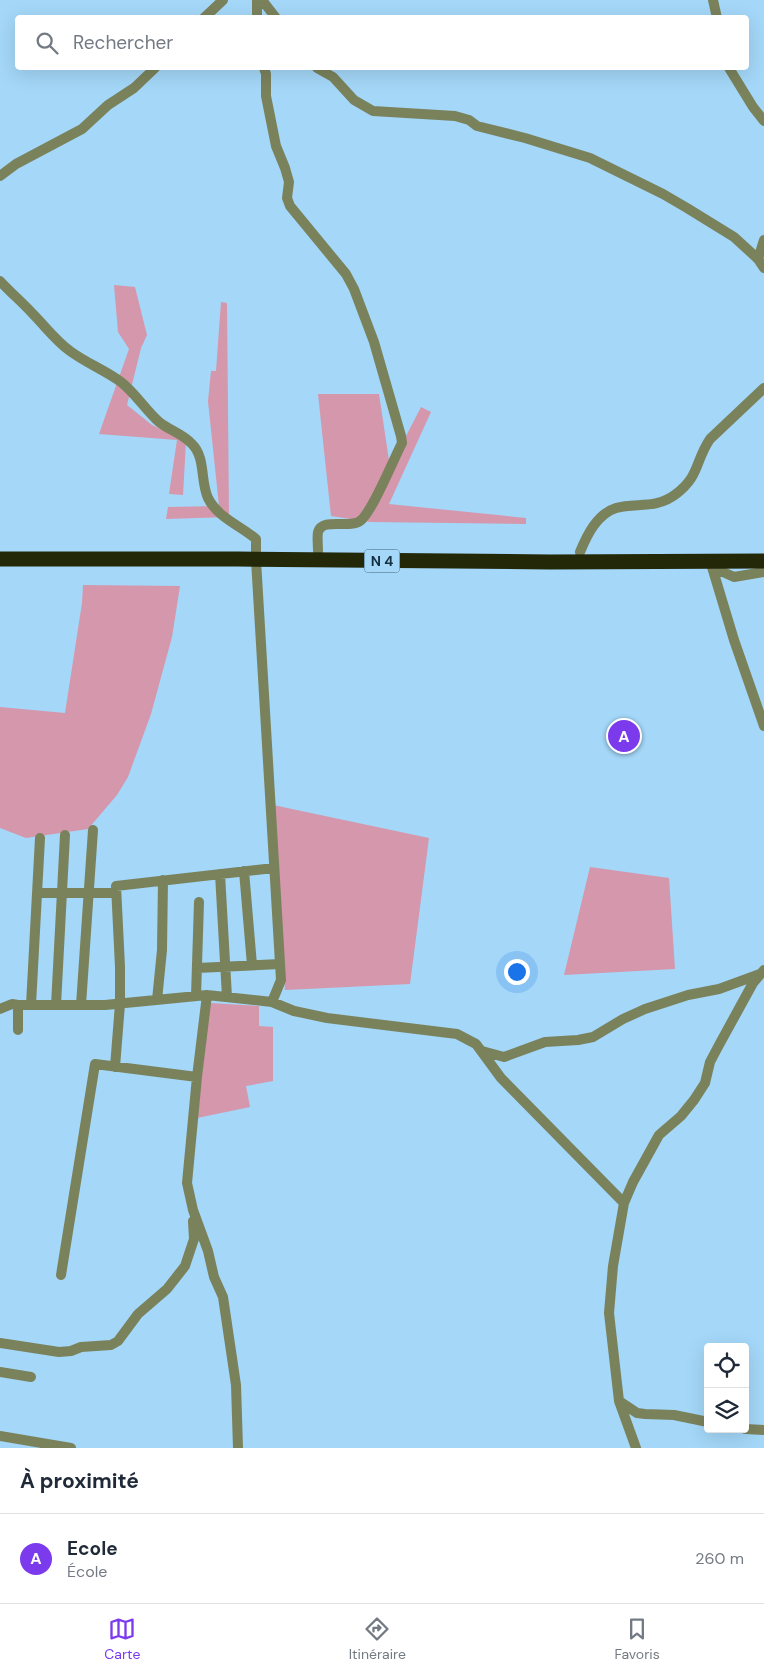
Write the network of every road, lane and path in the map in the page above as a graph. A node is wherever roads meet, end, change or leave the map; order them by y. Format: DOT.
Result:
graph roads {
  1 [pos="223,0"];
  2 [pos="257,0"];
  3 [pos="262,0"];
  4 [pos="713,0"];
  5 [pos="207,15"];
  6 [pos="257,15"];
  7 [pos="274,15"];
  8 [pos="716,15"];
  9 [pos="153,70"];
  10 [pos="265,70"];
  11 [pos="321,70"];
  12 [pos="730,70"];
  13 [pos="764,120"];
  14 [pos="0,176"];
  15 [pos="764,240"];
  16 [pos="761,263"];
  17 [pos="0,281"];
  18 [pos="764,388"];
  19 [pos="0,550"];
  20 [pos="318,551"];
  21 [pos="580,552"];
  22 [pos="764,553"];
  23 [pos="256,555"];
  24 [pos="0,559"];
  25 [pos="764,561"];
  26 [pos="710,564"];
  27 [pos="764,572"];
  28 [pos="761,707"];
  29 [pos="764,726"];
  30 [pos="93,830"];
  31 [pos="65,835"];
  32 [pos="40,838"];
  33 [pos="274,868"];
  34 [pos="244,871"];
  35 [pos="220,874"];
  36 [pos="163,880"];
  37 [pos="62,893"];
  38 [pos="37,894"];
  39 [pos="88,894"];
  40 [pos="116,894"];
  41 [pos="199,902"];
  42 [pos="280,964"];
  43 [pos="252,966"];
  44 [pos="225,967"];
  45 [pos="197,968"];
  46 [pos="762,972"];
  47 [pos="202,995"];
  48 [pos="226,997"];
  49 [pos="156,1000"];
  50 [pos="272,1002"];
  51 [pos="120,1004"];
  52 [pos="18,1005"];
  53 [pos="31,1005"];
  54 [pos="56,1005"];
  55 [pos="82,1005"];
  56 [pos="0,1009"];
  57 [pos="18,1030"];
  58 [pos="482,1051"];
  59 [pos="115,1066"];
  60 [pos="197,1077"];
  61 [pos="624,1203"];
  62 [pos="193,1210"];
  63 [pos="61,1275"];
  64 [pos="0,1344"];
  65 [pos="0,1372"];
  66 [pos="31,1377"];
  67 [pos="619,1401"];
  68 [pos="704,1421"];
  69 [pos="749,1429"];
  70 [pos="764,1430"];
  71 [pos="0,1436"];
  72 [pos="71,1448"];
  73 [pos="238,1448"];
  74 [pos="636,1448"];
  1 -- 5 [label="street"];
  2 -- 6 [label="street"];
  3 -- 7 [label="street"];
  4 -- 8 [label="street"];
  9 -- 14 [label="street"];
  10 -- 20 [label="street"];
  11 -- 16 [label="street"];
  12 -- 13 [label="street"];
  15 -- 16 [label="street"];
  17 -- 23 [label="street"];
  18 -- 21 [label="street"];
  19 -- 23 [label="highway, N 4"];
  20 -- 21 [label="highway, N 4"];
  20 -- 23 [label="highway, N 4"];
  21 -- 22 [label="highway, N 4"];
  23 -- 24 [label="highway, N 4"];
  23 -- 26 [label="highway, N 4"];
  23 -- 33 [label="street"];
  25 -- 26 [label="highway, N 4"];
  26 -- 27 [label="street"];
  26 -- 28 [label="street"];
  28 -- 29 [label="street"];
  30 -- 39 [label="street"];
  31 -- 37 [label="street"];
  32 -- 38 [label="street"];
  33 -- 34 [label="street"];
  33 -- 42 [label="street"];
  34 -- 35 [label="street"];
  34 -- 43 [label="street"];
  35 -- 36 [label="street"];
  35 -- 44 [label="street"];
  36 -- 40 [label="street"];
  36 -- 49 [label="street"];
  37 -- 38 [label="street"];
  37 -- 39 [label="street"];
  37 -- 54 [label="street"];
  38 -- 53 [label="street"];
  39 -- 40 [label="street"];
  39 -- 55 [label="street"];
  40 -- 51 [label="street"];
  41 -- 45 [label="street"];
  42 -- 43 [label="street"];
  42 -- 50 [label="street"];
  43 -- 44 [label="street"];
  44 -- 45 [label="street"];
  44 -- 48 [label="street"];
  45 -- 47 [label="street"];
  46 -- 58 [label="street"];
  46 -- 61 [label="street"];
  47 -- 48 [label="street"];
  47 -- 49 [label="street"];
  47 -- 60 [label="street"];
  48 -- 50 [label="street"];
  49 -- 51 [label="street"];
  50 -- 58 [label="street"];
  51 -- 55 [label="street"];
  51 -- 59 [label="street"];
  52 -- 53 [label="street"];
  52 -- 56 [label="street"];
  52 -- 57 [label="street"];
  53 -- 54 [label="street"];
  54 -- 55 [label="street"];
  58 -- 61 [label="street"];
  59 -- 60 [label="street"];
  59 -- 63 [label="street"];
  60 -- 62 [label="street"];
  61 -- 67 [label="street"];
  62 -- 64 [label="street"];
  62 -- 73 [label="street"];
  65 -- 66 [label="street"];
  67 -- 68 [label="street"];
  67 -- 74 [label="street"];
  69 -- 70 [label="street"];
  71 -- 72 [label="street"];
}
